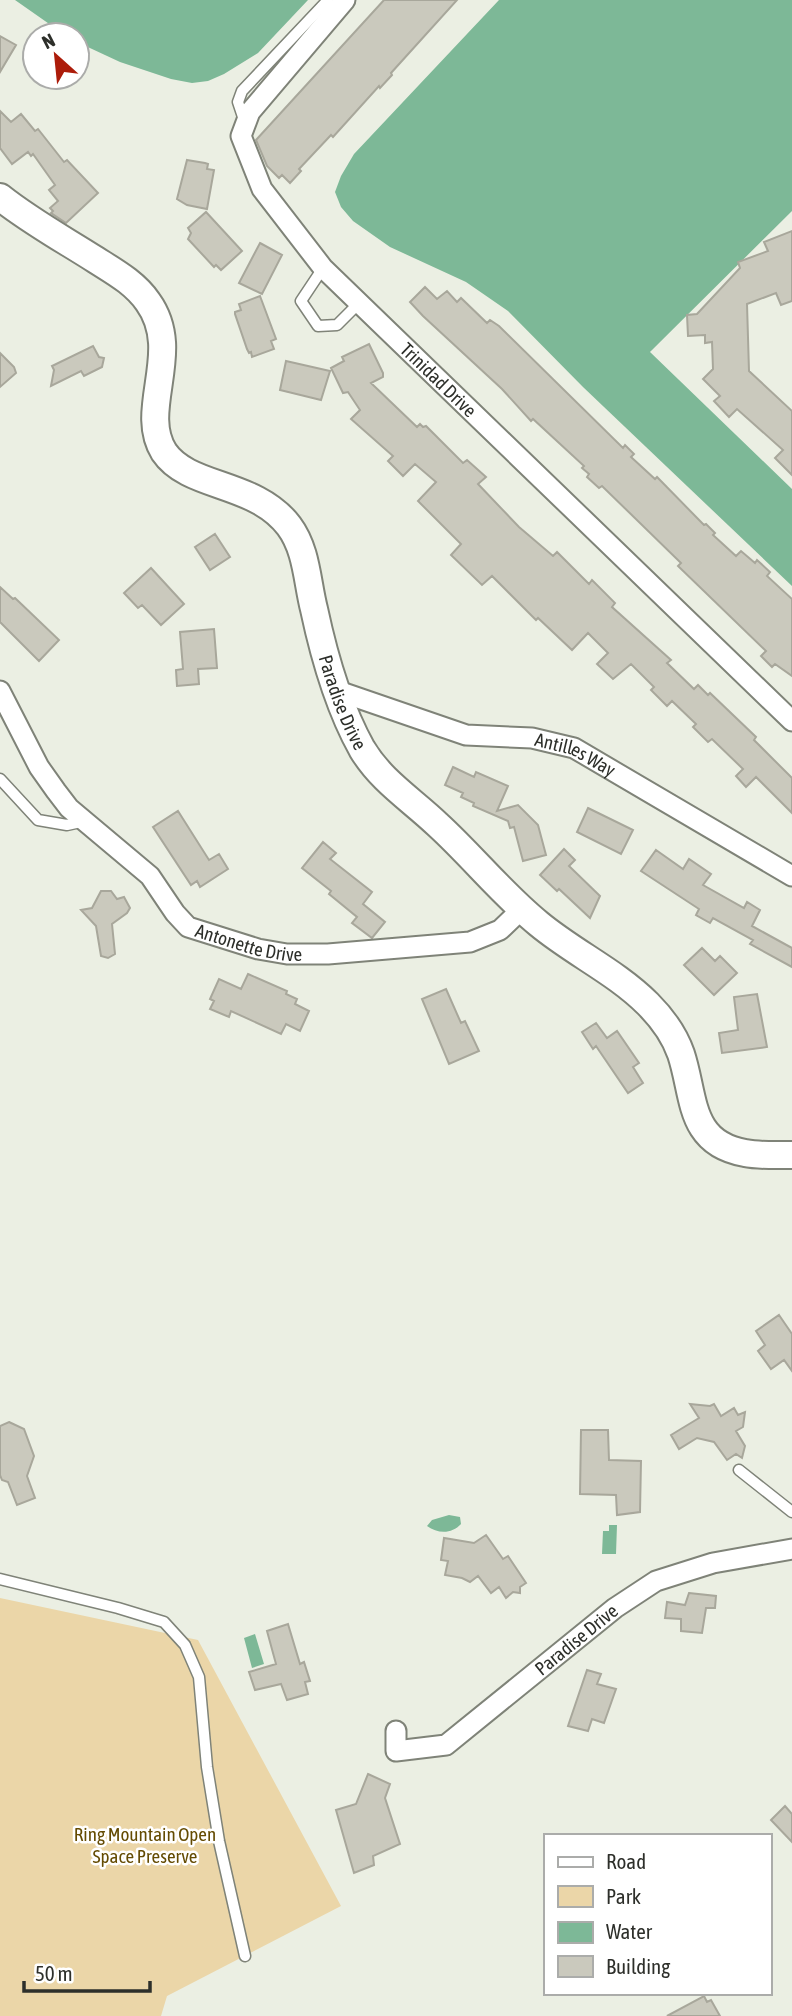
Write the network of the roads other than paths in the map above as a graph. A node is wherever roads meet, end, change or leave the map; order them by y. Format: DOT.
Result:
graph roads {
  1 [pos="328,0"];
  2 [pos="345,0"];
  3 [pos="245,124"];
  4 [pos="0,197"];
  5 [pos="323,268"];
  6 [pos="359,303"];
  7 [pos="0,691"];
  8 [pos="338,691"];
  9 [pos="792,721"];
  10 [pos="0,779"];
  11 [pos="85,821"];
  12 [pos="792,876"];
  13 [pos="522,909"];
  14 [pos="792,1155"];
  15 [pos="739,1470"];
  16 [pos="792,1512"];
  17 [pos="792,1549"];
  18 [pos="0,1579"];
  19 [pos="396,1731"];
  20 [pos="245,1955"];
  1 -- 3 [label="lane"];
  2 -- 3 [label="street"];
  3 -- 5 [label="street, Trinidad Drive"];
  4 -- 8 [label="street, Paradise Drive"];
  5 -- 6 [label="street, Trinidad Drive"];
  5 -- 6 [label="lane"];
  6 -- 9 [label="street, Trinidad Drive"];
  7 -- 11 [label="street, Antonette Drive"];
  8 -- 12 [label="street, Antilles Way"];
  8 -- 13 [label="street, Paradise Drive"];
  10 -- 11 [label="lane"];
  11 -- 13 [label="street, Antonette Drive"];
  13 -- 14 [label="street, Paradise Drive"];
  15 -- 16 [label="lane"];
  17 -- 19 [label="street, Paradise Drive"];
  18 -- 20 [label="lane"];
}
